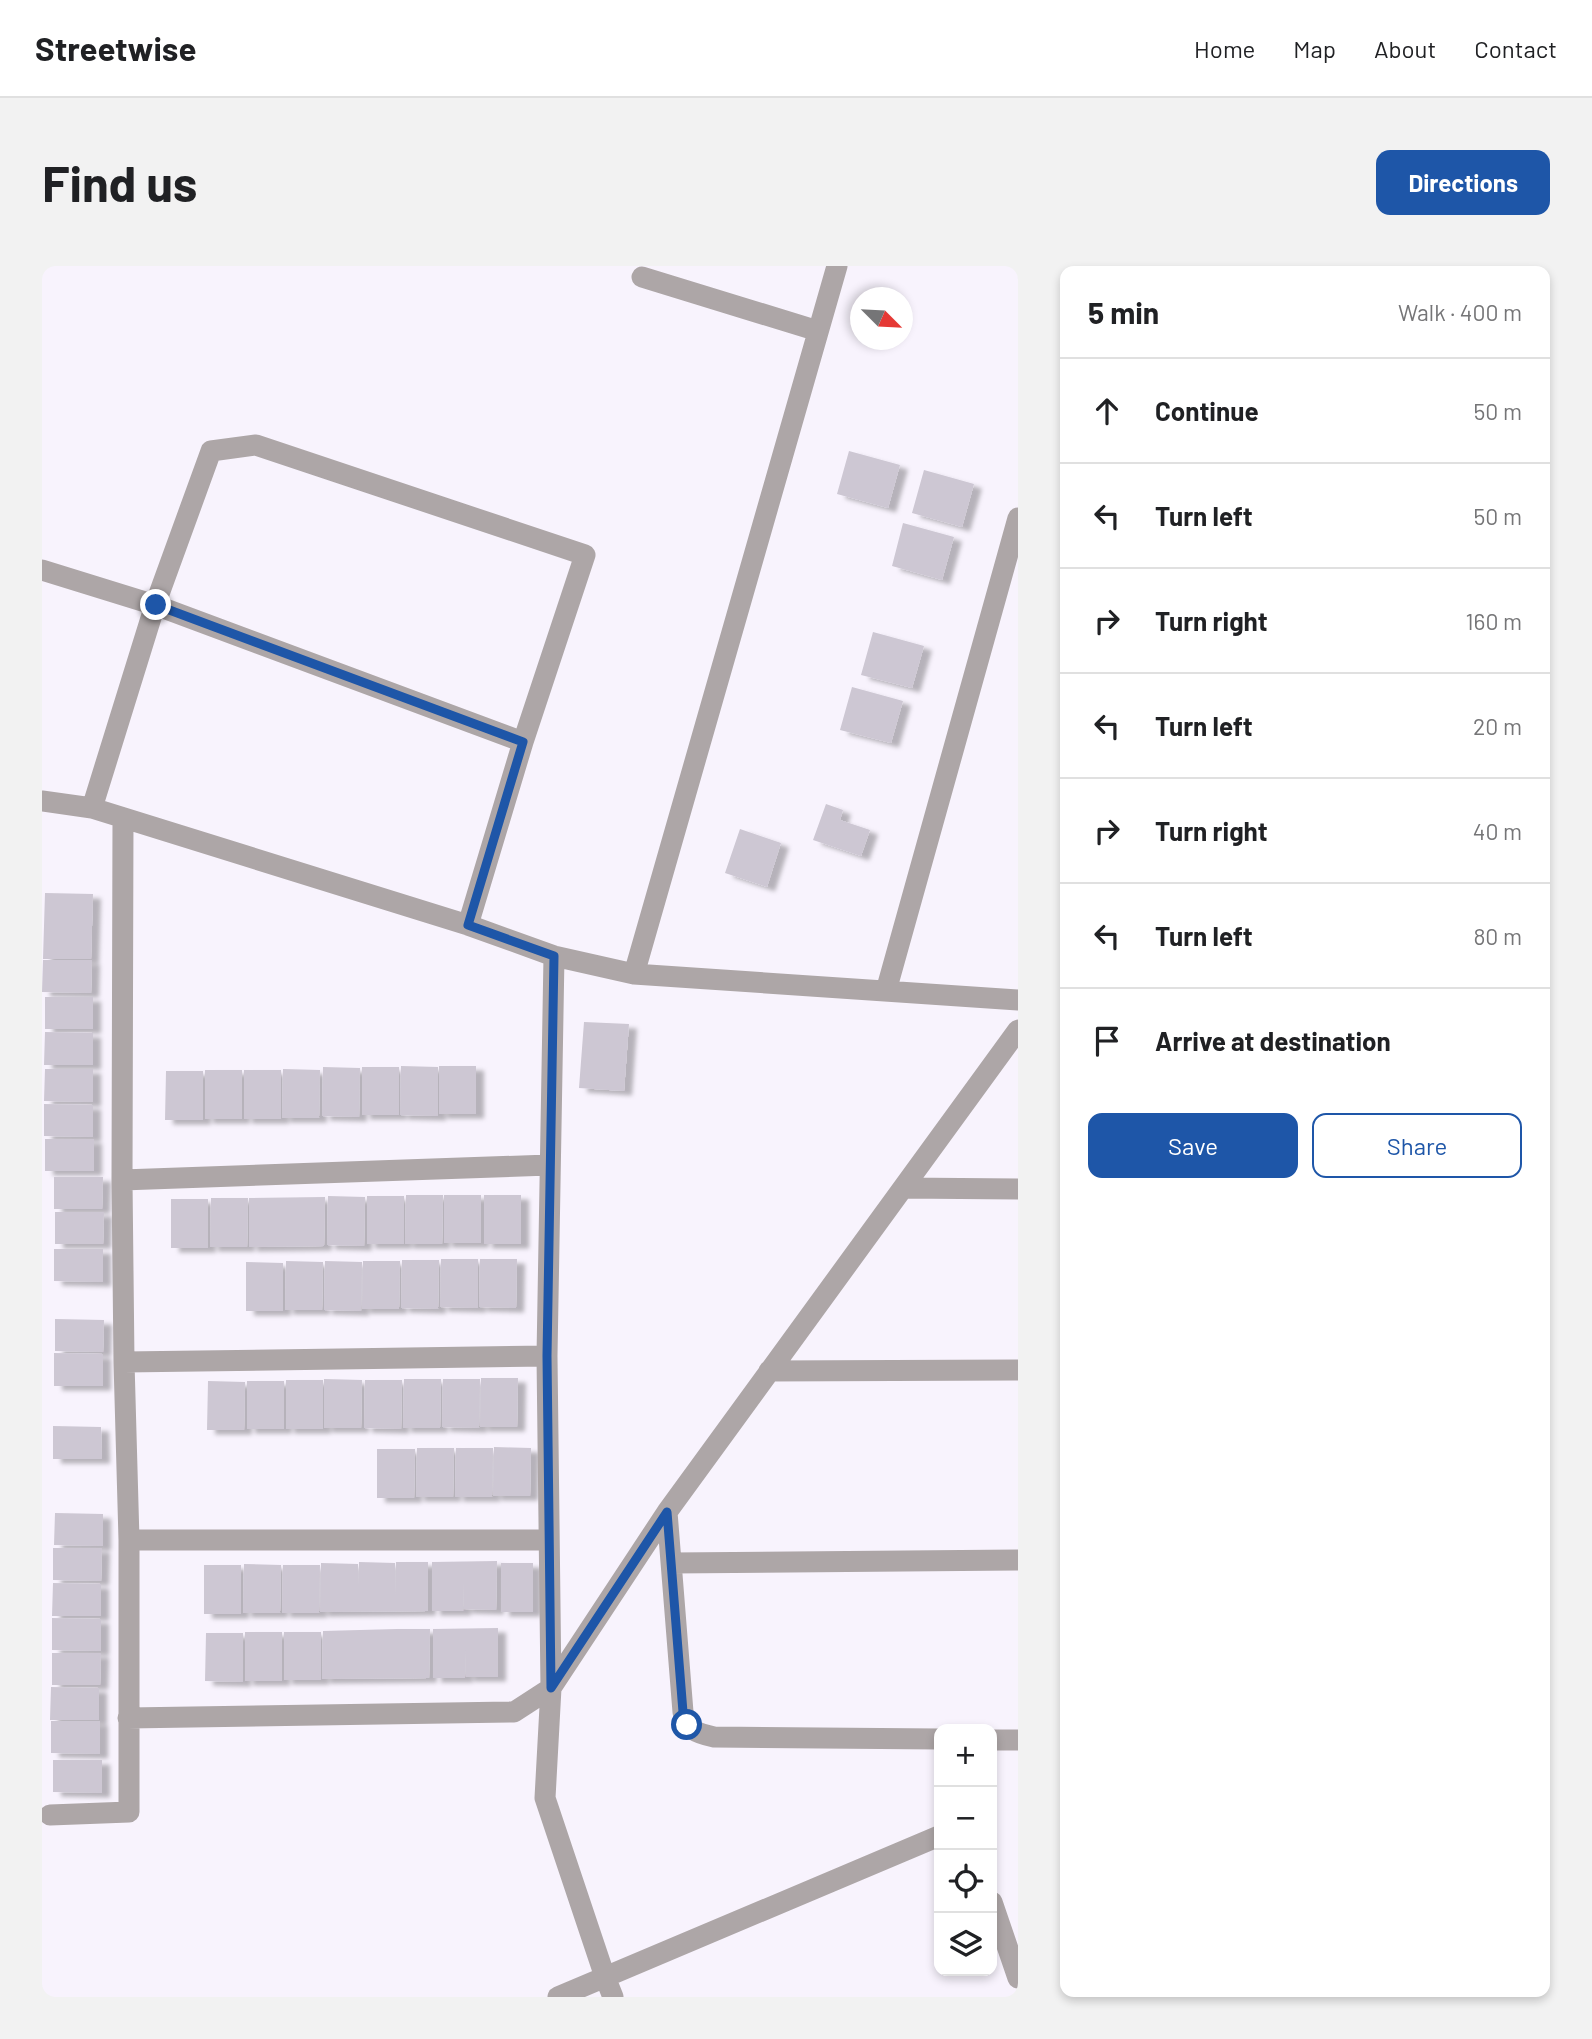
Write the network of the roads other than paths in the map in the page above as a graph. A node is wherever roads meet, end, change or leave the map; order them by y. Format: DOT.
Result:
graph roads {
  1 [pos="837,266"];
  2 [pos="642,278"];
  3 [pos="818,331"];
  4 [pos="1018,518"];
  5 [pos="42,570"];
  6 [pos="156,605"];
  7 [pos="523,742"];
  8 [pos="42,801"];
  9 [pos="92,808"];
  10 [pos="123,818"];
  11 [pos="468,925"];
  12 [pos="554,956"];
  13 [pos="634,974"];
  14 [pos="886,991"];
  15 [pos="1018,1000"];
  16 [pos="1018,1030"];
  17 [pos="550,1165"];
  18 [pos="122,1180"];
  19 [pos="903,1188"];
  20 [pos="1018,1189"];
  21 [pos="547,1356"];
  22 [pos="124,1362"];
  23 [pos="1018,1370"];
  24 [pos="769,1371"];
  25 [pos="667,1512"];
  26 [pos="548,1540"];
  27 [pos="130,1541"];
  28 [pos="1018,1560"];
  29 [pos="671,1563"];
  30 [pos="551,1688"];
  31 [pos="128,1718"];
  32 [pos="934,1739"];
  33 [pos="997,1740"];
  34 [pos="1018,1740"];
  35 [pos="50,1815"];
  36 [pos="934,1838"];
  37 [pos="996,1913"];
  38 [pos="605,1977"];
  39 [pos="1018,1980"];
  40 [pos="558,1997"];
  41 [pos="614,1997"];
  42 [pos="1014,1997"];
  1 -- 3 [label="street"];
  2 -- 3 [label="street"];
  3 -- 13 [label="street"];
  4 -- 14 [label="street"];
  5 -- 6 [label="street"];
  6 -- 7 [label="street"];
  6 -- 7 [label="street"];
  6 -- 9 [label="street"];
  7 -- 11 [label="street"];
  8 -- 9 [label="street"];
  9 -- 10 [label="street"];
  10 -- 11 [label="street"];
  10 -- 18 [label="street"];
  11 -- 12 [label="street"];
  12 -- 13 [label="street"];
  12 -- 17 [label="street"];
  13 -- 14 [label="street"];
  14 -- 15 [label="street"];
  16 -- 19 [label="street"];
  17 -- 18 [label="street"];
  17 -- 21 [label="street"];
  18 -- 22 [label="street"];
  19 -- 20 [label="street"];
  19 -- 24 [label="street"];
  21 -- 22 [label="street"];
  21 -- 26 [label="street"];
  22 -- 27 [label="street"];
  23 -- 24 [label="street"];
  24 -- 25 [label="street"];
  25 -- 29 [label="street"];
  25 -- 30 [label="street"];
  26 -- 27 [label="street"];
  26 -- 30 [label="street"];
  27 -- 31 [label="street"];
  28 -- 29 [label="street"];
  29 -- 32 [label="street"];
  30 -- 31 [label="street"];
  30 -- 38 [label="street"];
  31 -- 35 [label="street"];
  33 -- 34 [label="street"];
  36 -- 38 [label="street"];
  37 -- 39 [label="street"];
  38 -- 40 [label="street"];
  38 -- 41 [label="street"];
  39 -- 42 [label="street"];
}
